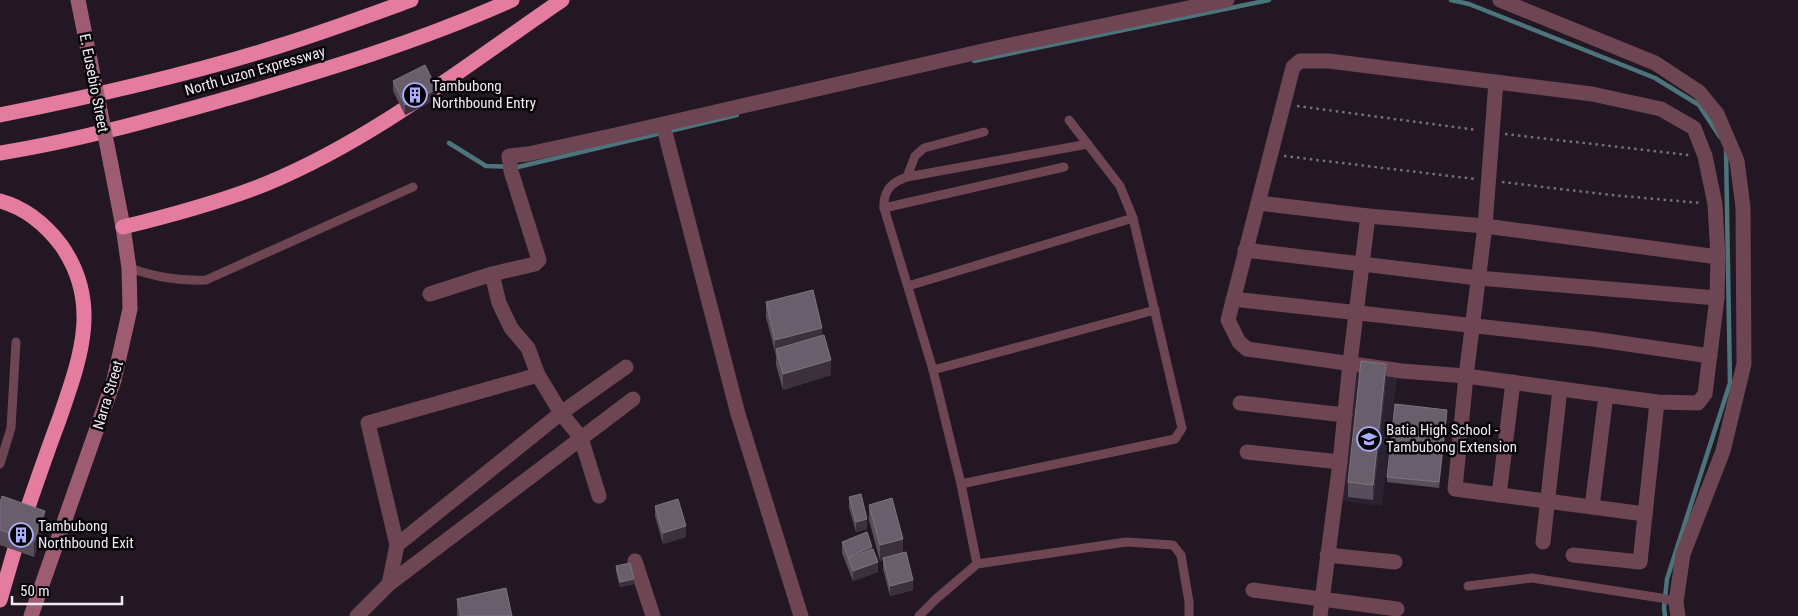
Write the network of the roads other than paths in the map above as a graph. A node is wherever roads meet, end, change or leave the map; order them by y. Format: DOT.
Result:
graph roads {
  1 [pos="78,0"];
  2 [pos="389,0"];
  3 [pos="411,0"];
  4 [pos="512,0"];
  5 [pos="562,0"];
  6 [pos="1227,0"];
  7 [pos="1500,0"];
  8 [pos="354,20"];
  9 [pos="1496,82"];
  10 [pos="0,115"];
  11 [pos="1070,120"];
  12 [pos="984,132"];
  13 [pos="666,136"];
  14 [pos="1088,144"];
  15 [pos="0,153"];
  16 [pos="111,165"];
  17 [pos="1064,167"];
  18 [pos="907,177"];
  19 [pos="413,187"];
  20 [pos="0,201"];
  21 [pos="1258,202"];
  22 [pos="884,208"];
  23 [pos="1368,216"];
  24 [pos="1133,218"];
  25 [pos="123,226"];
  26 [pos="1485,226"];
  27 [pos="1245,250"];
  28 [pos="1718,257"];
  29 [pos="1362,264"];
  30 [pos="129,268"];
  31 [pos="492,274"];
  32 [pos="1478,278"];
  33 [pos="908,286"];
  34 [pos="430,294"];
  35 [pos="1717,298"];
  36 [pos="1233,299"];
  37 [pos="1155,310"];
  38 [pos="1356,312"];
  39 [pos="1472,325"];
  40 [pos="16,342"];
  41 [pos="1710,356"];
  42 [pos="1350,363"];
  43 [pos="626,367"];
  44 [pos="934,370"];
  45 [pos="538,374"];
  46 [pos="1466,376"];
  47 [pos="1513,382"];
  48 [pos="1560,389"];
  49 [pos="1606,395"];
  50 [pos="633,399"];
  51 [pos="1657,402"];
  52 [pos="1240,404"];
  53 [pos="562,413"];
  54 [pos="1345,415"];
  55 [pos="581,438"];
  56 [pos="1247,452"];
  57 [pos="1340,462"];
  58 [pos="0,464"];
  59 [pos="961,484"];
  60 [pos="1499,495"];
  61 [pos="599,496"];
  62 [pos="1548,501"];
  63 [pos="28,507"];
  64 [pos="1592,507"];
  65 [pos="1645,514"];
  66 [pos="1543,542"];
  67 [pos="16,545"];
  68 [pos="397,545"];
  69 [pos="1573,554"];
  70 [pos="1328,555"];
  71 [pos="635,562"];
  72 [pos="1395,562"];
  73 [pos="977,564"];
  74 [pos="389,584"];
  75 [pos="1468,586"];
  76 [pos="1253,590"];
  77 [pos="0,600"];
  78 [pos="1322,600"];
  79 [pos="1675,606"];
  80 [pos="1397,610"];
  81 [pos="31,616"];
  82 [pos="357,616"];
  83 [pos="653,616"];
  84 [pos="801,616"];
  85 [pos="919,616"];
  86 [pos="1189,616"];
  87 [pos="1320,616"];
  1 -- 16 [label="main road, E. Eusebio Street, bridge"];
  2 -- 8 [label="highway"];
  3 -- 8 [label="highway, North Luzon Expressway"];
  4 -- 15 [label="highway, North Luzon Expressway"];
  5 -- 25 [label="highway"];
  6 -- 31 [label="street"];
  7 -- 79 [label="street"];
  8 -- 10 [label="highway, North Luzon Expressway"];
  9 -- 21 [label="street"];
  9 -- 26 [label="street"];
  9 -- 28 [label="street"];
  11 -- 14 [label="lane"];
  12 -- 18 [label="lane"];
  13 -- 84 [label="street"];
  14 -- 18 [label="lane"];
  14 -- 24 [label="lane"];
  16 -- 25 [label="main road, Narra Street"];
  17 -- 22 [label="lane"];
  18 -- 22 [label="lane"];
  19 -- 30 [label="lane"];
  20 -- 63 [label="highway"];
  21 -- 23 [label="street"];
  21 -- 27 [label="street"];
  22 -- 33 [label="lane"];
  23 -- 26 [label="street"];
  23 -- 29 [label="street"];
  24 -- 33 [label="lane"];
  24 -- 37 [label="lane"];
  25 -- 30 [label="main road, Narra Street"];
  26 -- 28 [label="street"];
  26 -- 32 [label="street"];
  27 -- 29 [label="street"];
  27 -- 36 [label="street"];
  28 -- 35 [label="street"];
  29 -- 32 [label="street"];
  29 -- 38 [label="street"];
  30 -- 81 [label="main road, Narra Street"];
  31 -- 34 [label="street"];
  31 -- 45 [label="street"];
  32 -- 35 [label="street"];
  32 -- 39 [label="street"];
  33 -- 44 [label="lane"];
  35 -- 41 [label="street"];
  36 -- 38 [label="street"];
  36 -- 42 [label="street"];
  37 -- 44 [label="lane"];
  37 -- 59 [label="lane"];
  38 -- 39 [label="street"];
  38 -- 42 [label="street"];
  39 -- 41 [label="street"];
  39 -- 46 [label="street"];
  40 -- 58 [label="lane"];
  41 -- 51 [label="street"];
  42 -- 46 [label="street"];
  42 -- 54 [label="street"];
  43 -- 53 [label="street"];
  44 -- 59 [label="lane"];
  45 -- 53 [label="street"];
  45 -- 68 [label="street"];
  46 -- 47 [label="street"];
  46 -- 60 [label="street"];
  47 -- 48 [label="street"];
  47 -- 60 [label="street"];
  48 -- 49 [label="street"];
  48 -- 62 [label="street"];
  49 -- 51 [label="street"];
  49 -- 64 [label="street"];
  50 -- 55 [label="street"];
  51 -- 65 [label="street"];
  52 -- 54 [label="street"];
  53 -- 55 [label="street"];
  53 -- 68 [label="street"];
  54 -- 57 [label="street"];
  55 -- 61 [label="street"];
  55 -- 74 [label="street"];
  56 -- 57 [label="street"];
  57 -- 70 [label="street"];
  59 -- 73 [label="lane"];
  60 -- 62 [label="street"];
  62 -- 64 [label="street"];
  62 -- 66 [label="street"];
  64 -- 65 [label="street"];
  65 -- 69 [label="street"];
  67 -- 77 [label="highway"];
  68 -- 74 [label="street"];
  70 -- 72 [label="street"];
  70 -- 78 [label="street"];
  71 -- 83 [label="street"];
  73 -- 85 [label="lane"];
  73 -- 86 [label="lane"];
  74 -- 82 [label="street"];
  75 -- 79 [label="lane"];
  76 -- 78 [label="street"];
  78 -- 80 [label="street"];
  78 -- 87 [label="street"];
}
